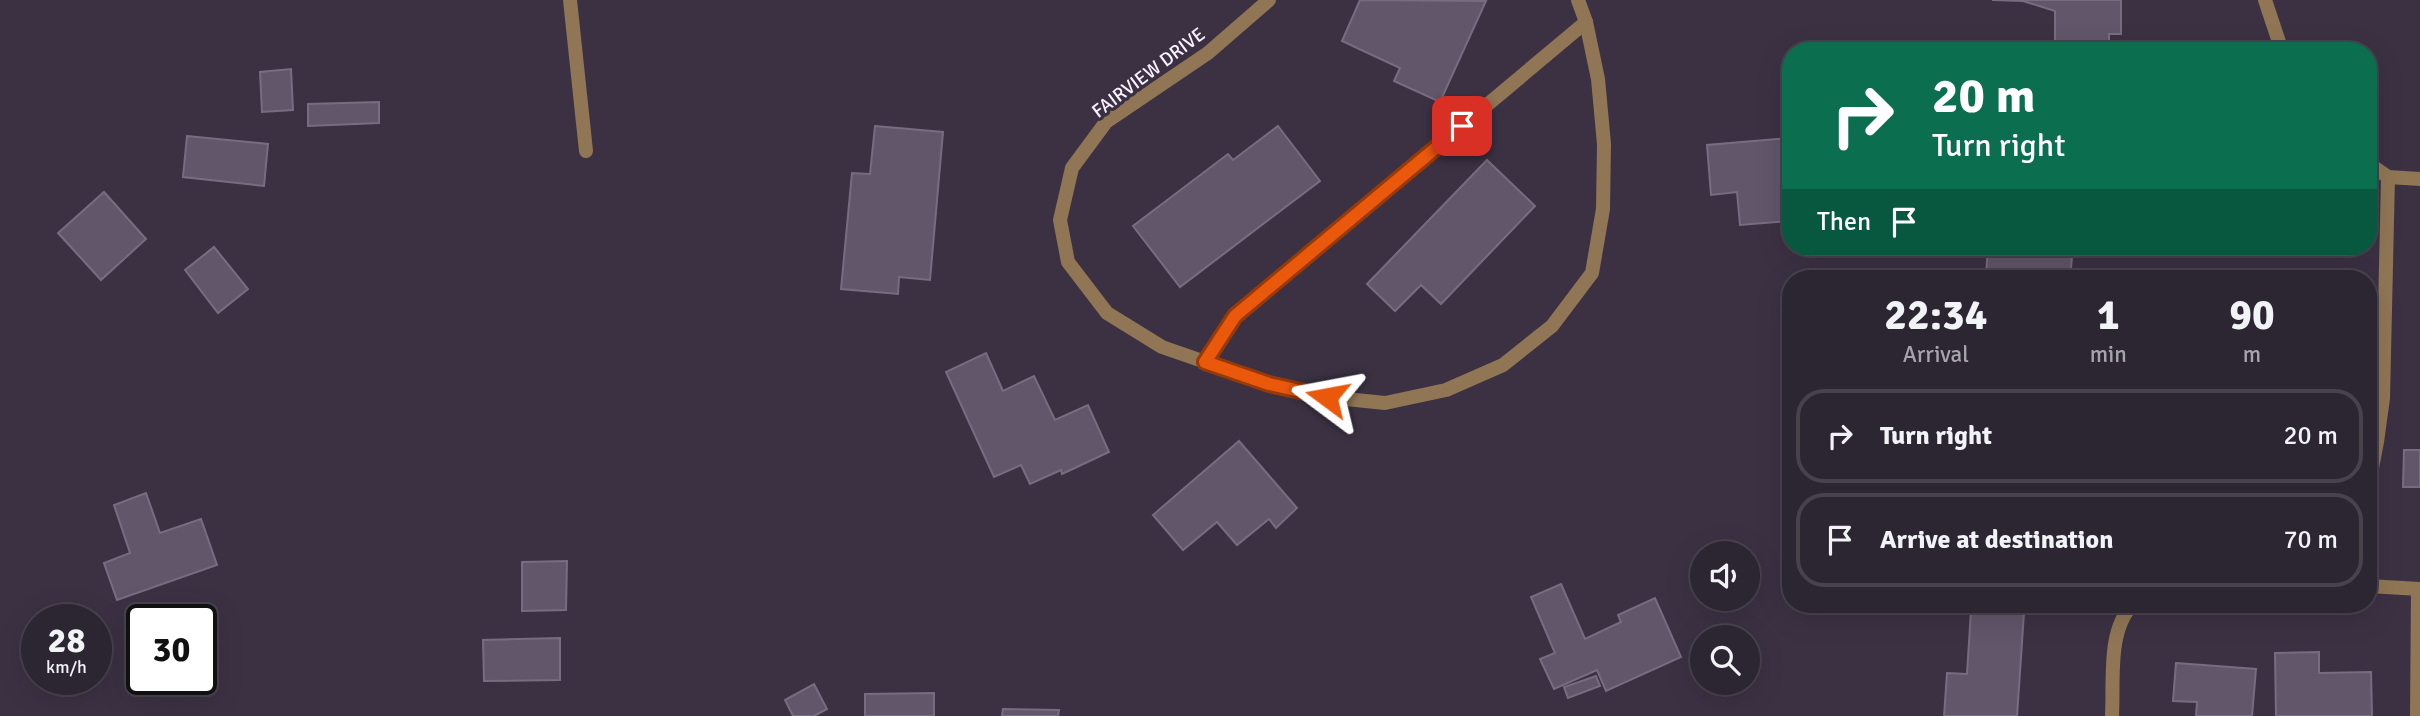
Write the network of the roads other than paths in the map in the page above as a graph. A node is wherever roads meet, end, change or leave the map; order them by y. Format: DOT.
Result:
graph roads {
  1 [pos="570,0"];
  2 [pos="1269,0"];
  3 [pos="1578,0"];
  4 [pos="2265,0"];
  5 [pos="1586,22"];
  6 [pos="2279,42"];
  7 [pos="586,151"];
  8 [pos="2377,169"];
  9 [pos="2388,177"];
  10 [pos="2420,179"];
  11 [pos="1205,362"];
  12 [pos="2377,442"];
  13 [pos="2377,587"];
  14 [pos="2419,589"];
  15 [pos="2127,613"];
  16 [pos="2112,716"];
  17 [pos="2417,716"];
  1 -- 7 [label="street"];
  2 -- 11 [label="street, FAIRVIEW DRIVE"];
  3 -- 5 [label="street, FAIRVIEW DRIVE"];
  4 -- 6 [label="street"];
  5 -- 11 [label="street"];
  5 -- 11 [label="street, FAIRVIEW DRIVE"];
  8 -- 9 [label="street"];
  9 -- 10 [label="street"];
  9 -- 12 [label="street"];
  13 -- 14 [label="street"];
  14 -- 17 [label="street"];
  15 -- 16 [label="street"];
}
